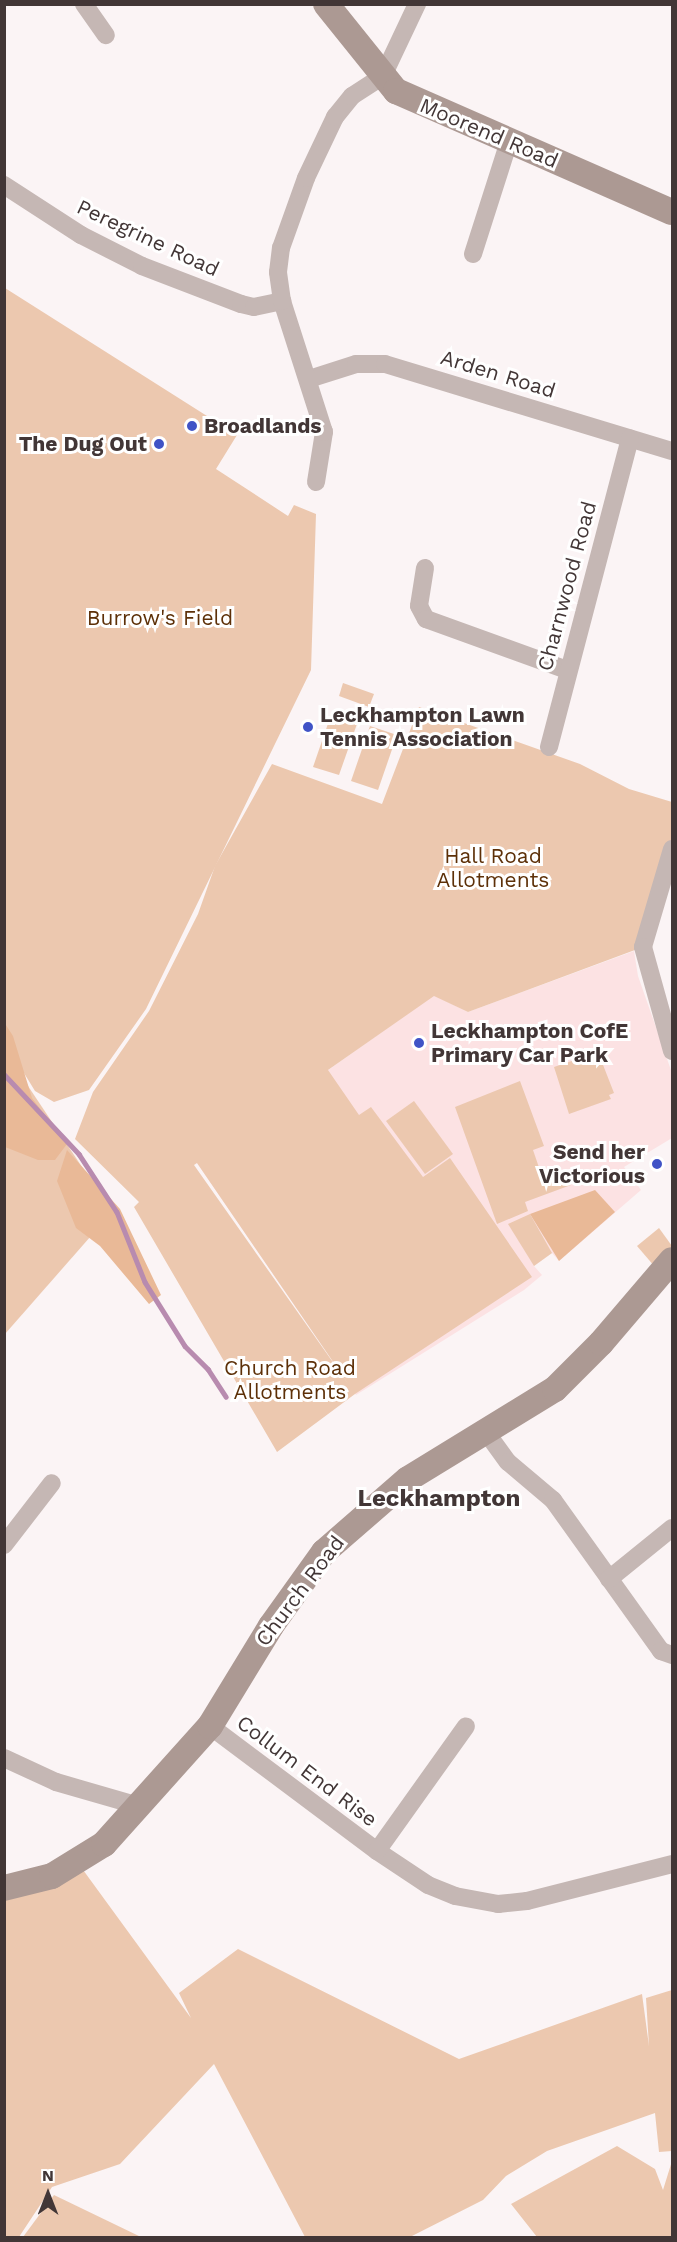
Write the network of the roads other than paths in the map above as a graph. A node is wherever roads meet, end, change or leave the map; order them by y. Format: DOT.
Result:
graph roads {
  1 [pos="84,4"];
  2 [pos="326,4"];
  3 [pos="417,4"];
  4 [pos="106,35"];
  5 [pos="383,76"];
  6 [pos="509,141"];
  7 [pos="4,185"];
  8 [pos="672,212"];
  9 [pos="473,254"];
  10 [pos="282,301"];
  11 [pos="309,379"];
  12 [pos="630,438"];
  13 [pos="672,451"];
  14 [pos="316,482"];
  15 [pos="426,568"];
  16 [pos="567,670"];
  17 [pos="549,747"];
  18 [pos="672,849"];
  19 [pos="672,1051"];
  20 [pos="672,1260"];
  21 [pos="486,1432"];
  22 [pos="52,1483"];
  23 [pos="672,1528"];
  24 [pos="4,1545"];
  25 [pos="609,1579"];
  26 [pos="672,1655"];
  27 [pos="210,1726"];
  28 [pos="466,1726"];
  29 [pos="4,1758"];
  30 [pos="139,1806"];
  31 [pos="377,1851"];
  32 [pos="672,1864"];
  33 [pos="4,1888"];
  1 -- 4 [label="street"];
  2 -- 5 [label="street, Moorend Road"];
  3 -- 5 [label="street"];
  5 -- 6 [label="street, Moorend Road"];
  5 -- 10 [label="street"];
  6 -- 8 [label="street, Moorend Road"];
  6 -- 9 [label="street"];
  7 -- 10 [label="street, Peregrine Road"];
  10 -- 11 [label="street"];
  11 -- 12 [label="street, Arden Road"];
  11 -- 14 [label="street"];
  12 -- 13 [label="street, Arden Road"];
  12 -- 16 [label="street, Charnwood Road"];
  15 -- 16 [label="street"];
  16 -- 17 [label="street, Charnwood Road"];
  18 -- 19 [label="street"];
  20 -- 21 [label="street, Church Road"];
  21 -- 25 [label="street"];
  21 -- 27 [label="street, Church Road"];
  22 -- 24 [label="street"];
  23 -- 25 [label="street"];
  25 -- 26 [label="street"];
  27 -- 30 [label="street, Church Road"];
  27 -- 31 [label="street, Collum End Rise"];
  28 -- 31 [label="street, Collum End Rise"];
  29 -- 30 [label="street"];
  30 -- 33 [label="street, Church Road"];
  31 -- 32 [label="street, Collum End Rise"];
}
